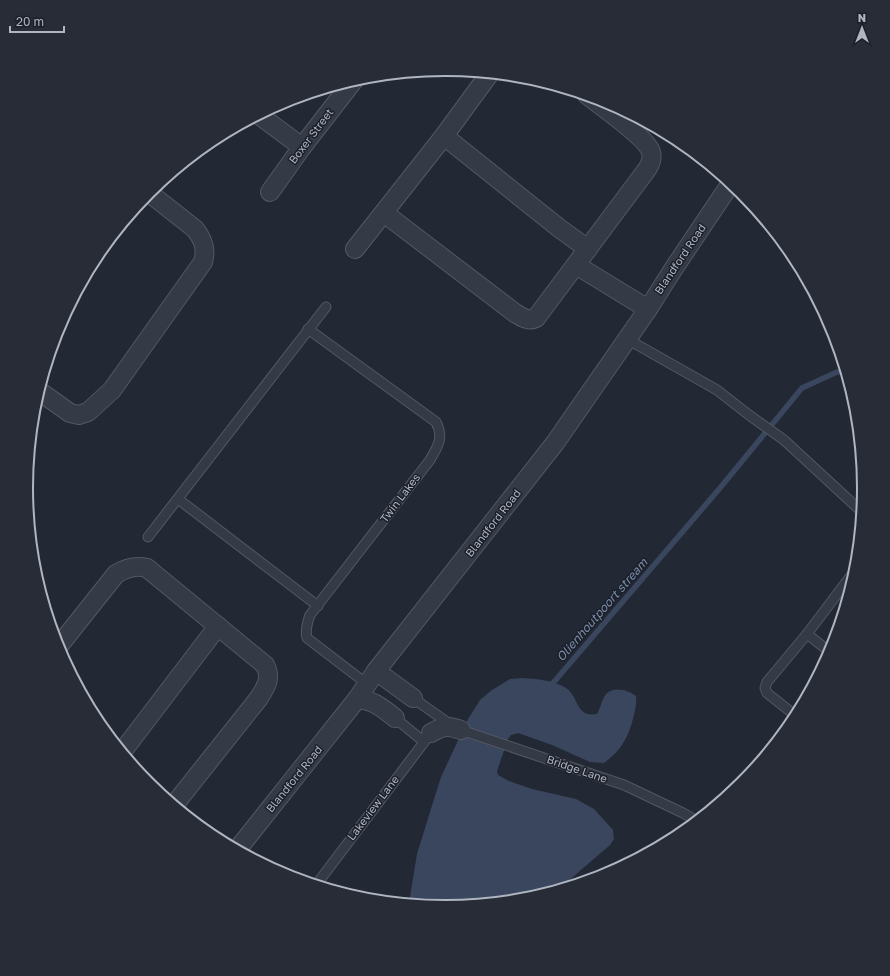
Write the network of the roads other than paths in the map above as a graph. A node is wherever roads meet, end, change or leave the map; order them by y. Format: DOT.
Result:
graph roads {
  1 [pos="486,79"];
  2 [pos="348,88"];
  3 [pos="601,106"];
  4 [pos="263,118"];
  5 [pos="444,136"];
  6 [pos="302,147"];
  7 [pos="727,188"];
  8 [pos="270,192"];
  9 [pos="154,197"];
  10 [pos="384,213"];
  11 [pos="355,249"];
  12 [pos="588,249"];
  13 [pos="576,265"];
  14 [pos="326,307"];
  15 [pos="648,309"];
  16 [pos="308,329"];
  17 [pos="627,339"];
  18 [pos="44,395"];
  19 [pos="178,499"];
  20 [pos="856,507"];
  21 [pos="148,537"];
  22 [pos="846,584"];
  23 [pos="318,606"];
  24 [pos="218,626"];
  25 [pos="807,634"];
  26 [pos="62,641"];
  27 [pos="825,648"];
  28 [pos="372,678"];
  29 [pos="413,698"];
  30 [pos="357,699"];
  31 [pos="791,712"];
  32 [pos="395,718"];
  33 [pos="457,728"];
  34 [pos="427,737"];
  35 [pos="125,748"];
  36 [pos="177,801"];
  37 [pos="692,818"];
  38 [pos="240,846"];
  39 [pos="320,880"];
  1 -- 5 [label="street"];
  2 -- 6 [label="street, Boxer Street"];
  3 -- 12 [label="street"];
  4 -- 6 [label="street"];
  5 -- 10 [label="street"];
  5 -- 12 [label="street"];
  6 -- 8 [label="street, Boxer Street"];
  7 -- 15 [label="street, Blandford Road"];
  9 -- 18 [label="street"];
  10 -- 11 [label="street"];
  10 -- 13 [label="street"];
  12 -- 13 [label="street"];
  13 -- 15 [label="street"];
  14 -- 16 [label="lane"];
  15 -- 17 [label="street, Blandford Road"];
  16 -- 19 [label="lane"];
  16 -- 23 [label="lane, Twin Lakes"];
  17 -- 20 [label="lane"];
  17 -- 28 [label="street, Blandford Road"];
  19 -- 21 [label="lane"];
  19 -- 23 [label="lane"];
  22 -- 25 [label="lane"];
  23 -- 28 [label="lane, Twin Lakes"];
  24 -- 26 [label="street"];
  24 -- 35 [label="street"];
  24 -- 36 [label="street"];
  25 -- 27 [label="lane"];
  25 -- 31 [label="lane"];
  28 -- 29 [label="street, Bridge Lane"];
  28 -- 30 [label="street, Blandford Road"];
  29 -- 33 [label="lane, Bridge Lane"];
  30 -- 32 [label="street"];
  30 -- 38 [label="street, Blandford Road"];
  32 -- 34 [label="lane"];
  33 -- 34 [label="street, Bridge Lane"];
  33 -- 37 [label="lane, Bridge Lane"];
  34 -- 39 [label="lane, Lakeview Lane"];
}
